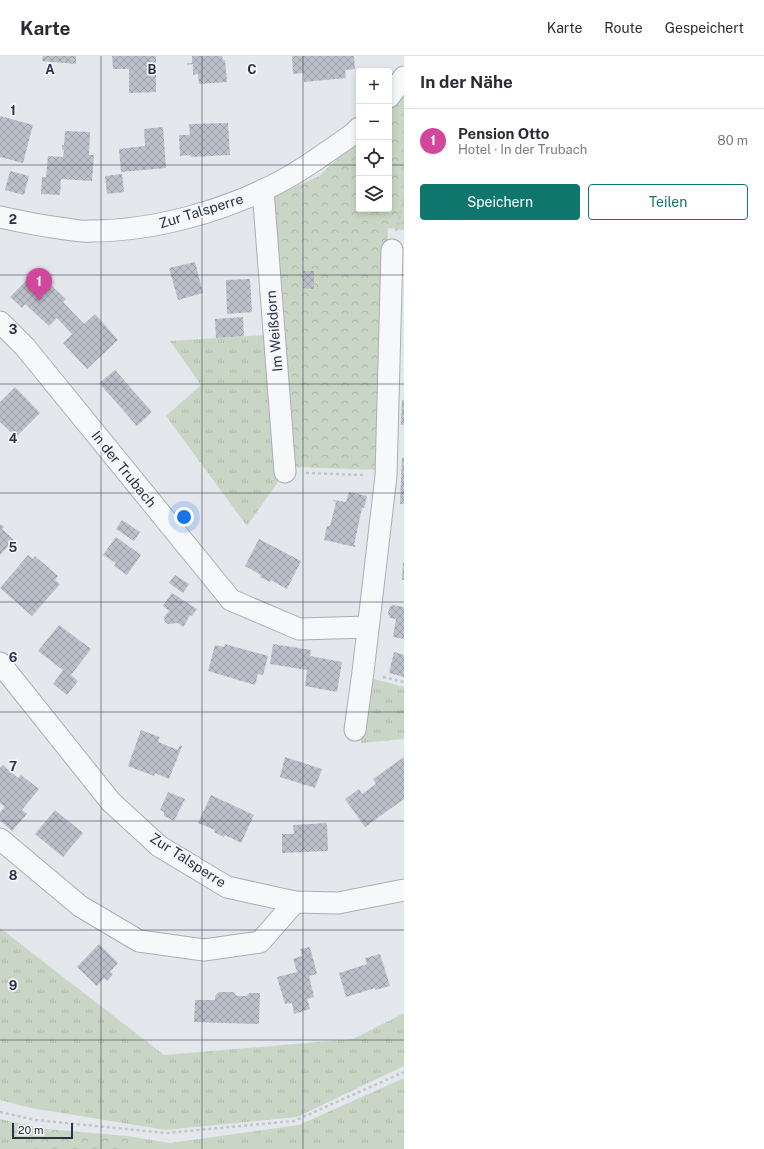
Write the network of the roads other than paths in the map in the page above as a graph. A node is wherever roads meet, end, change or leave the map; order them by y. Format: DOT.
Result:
graph roads {
  1 [pos="404,77"];
  2 [pos="392,93"];
  3 [pos="356,131"];
  4 [pos="263,190"];
  5 [pos="0,217"];
  6 [pos="392,250"];
  7 [pos="0,322"];
  8 [pos="285,472"];
  9 [pos="368,627"];
  10 [pos="0,663"];
  11 [pos="355,730"];
  12 [pos="0,840"];
  13 [pos="404,890"];
  14 [pos="295,902"];
  1 -- 2 [label="street"];
  3 -- 4 [label="street, Zur Talsperre"];
  4 -- 5 [label="street, Zur Talsperre"];
  4 -- 8 [label="street, Im Weißdorn"];
  6 -- 9 [label="street"];
  7 -- 9 [label="street, In der Trubach"];
  9 -- 11 [label="street"];
  10 -- 14 [label="street, Zur Talsperre"];
  12 -- 14 [label="street"];
  13 -- 14 [label="street, Zur Talsperre"];
}
